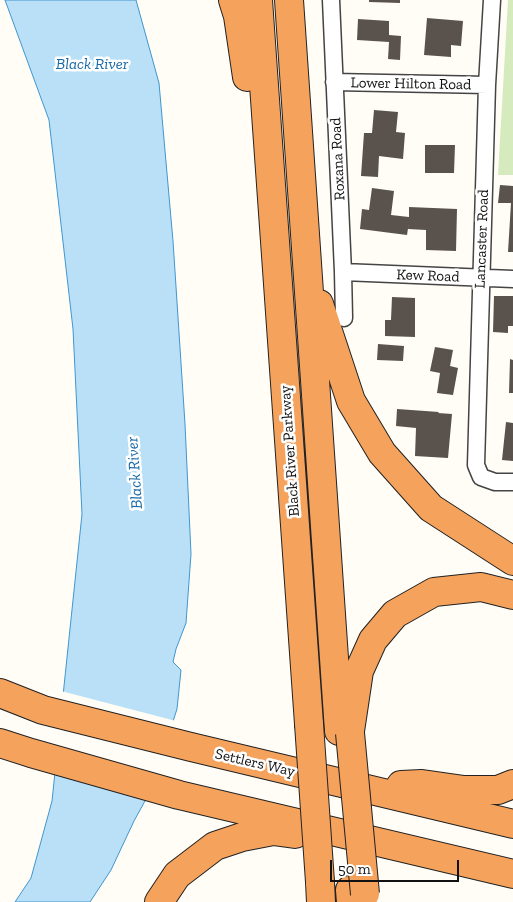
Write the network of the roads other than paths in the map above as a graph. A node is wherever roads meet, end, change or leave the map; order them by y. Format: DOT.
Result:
graph roads {
  1 [pos="233,0"];
  2 [pos="258,0"];
  3 [pos="288,0"];
  4 [pos="331,0"];
  5 [pos="492,0"];
  6 [pos="334,82"];
  7 [pos="487,85"];
  8 [pos="276,256"];
  9 [pos="308,272"];
  10 [pos="343,272"];
  11 [pos="481,278"];
  12 [pos="513,280"];
  13 [pos="344,318"];
  14 [pos="513,482"];
  15 [pos="513,561"];
  16 [pos="513,595"];
  17 [pos="0,693"];
  18 [pos="344,732"];
  19 [pos="0,743"];
  20 [pos="513,784"];
  21 [pos="360,787"];
  22 [pos="513,824"];
  23 [pos="388,844"];
  24 [pos="513,874"];
  25 [pos="320,892"];
  26 [pos="358,897"];
  27 [pos="159,902"];
  1 -- 8 [label="highway"];
  2 -- 8 [label="highway, Black River Parkway"];
  3 -- 9 [label="highway, Black River Parkway"];
  4 -- 6 [label="street, Roxana Road"];
  5 -- 7 [label="street, Lancaster Road"];
  6 -- 7 [label="street, Lower Hilton Road"];
  6 -- 10 [label="street, Roxana Road"];
  7 -- 11 [label="street, Lancaster Road"];
  8 -- 25 [label="highway, Black River Parkway, bridge"];
  9 -- 15 [label="highway"];
  9 -- 18 [label="highway, Black River Parkway"];
  10 -- 11 [label="street, Kew Road"];
  10 -- 13 [label="street, Roxana Road"];
  11 -- 12 [label="street, Kew Road"];
  11 -- 14 [label="street, Lancaster Road"];
  16 -- 18 [label="highway"];
  17 -- 21 [label="highway, Settlers Way"];
  18 -- 26 [label="highway, Black River Parkway"];
  19 -- 23 [label="highway"];
  20 -- 21 [label="highway"];
  21 -- 22 [label="highway, Settlers Way"];
  23 -- 24 [label="highway"];
  23 -- 27 [label="highway"];
}
